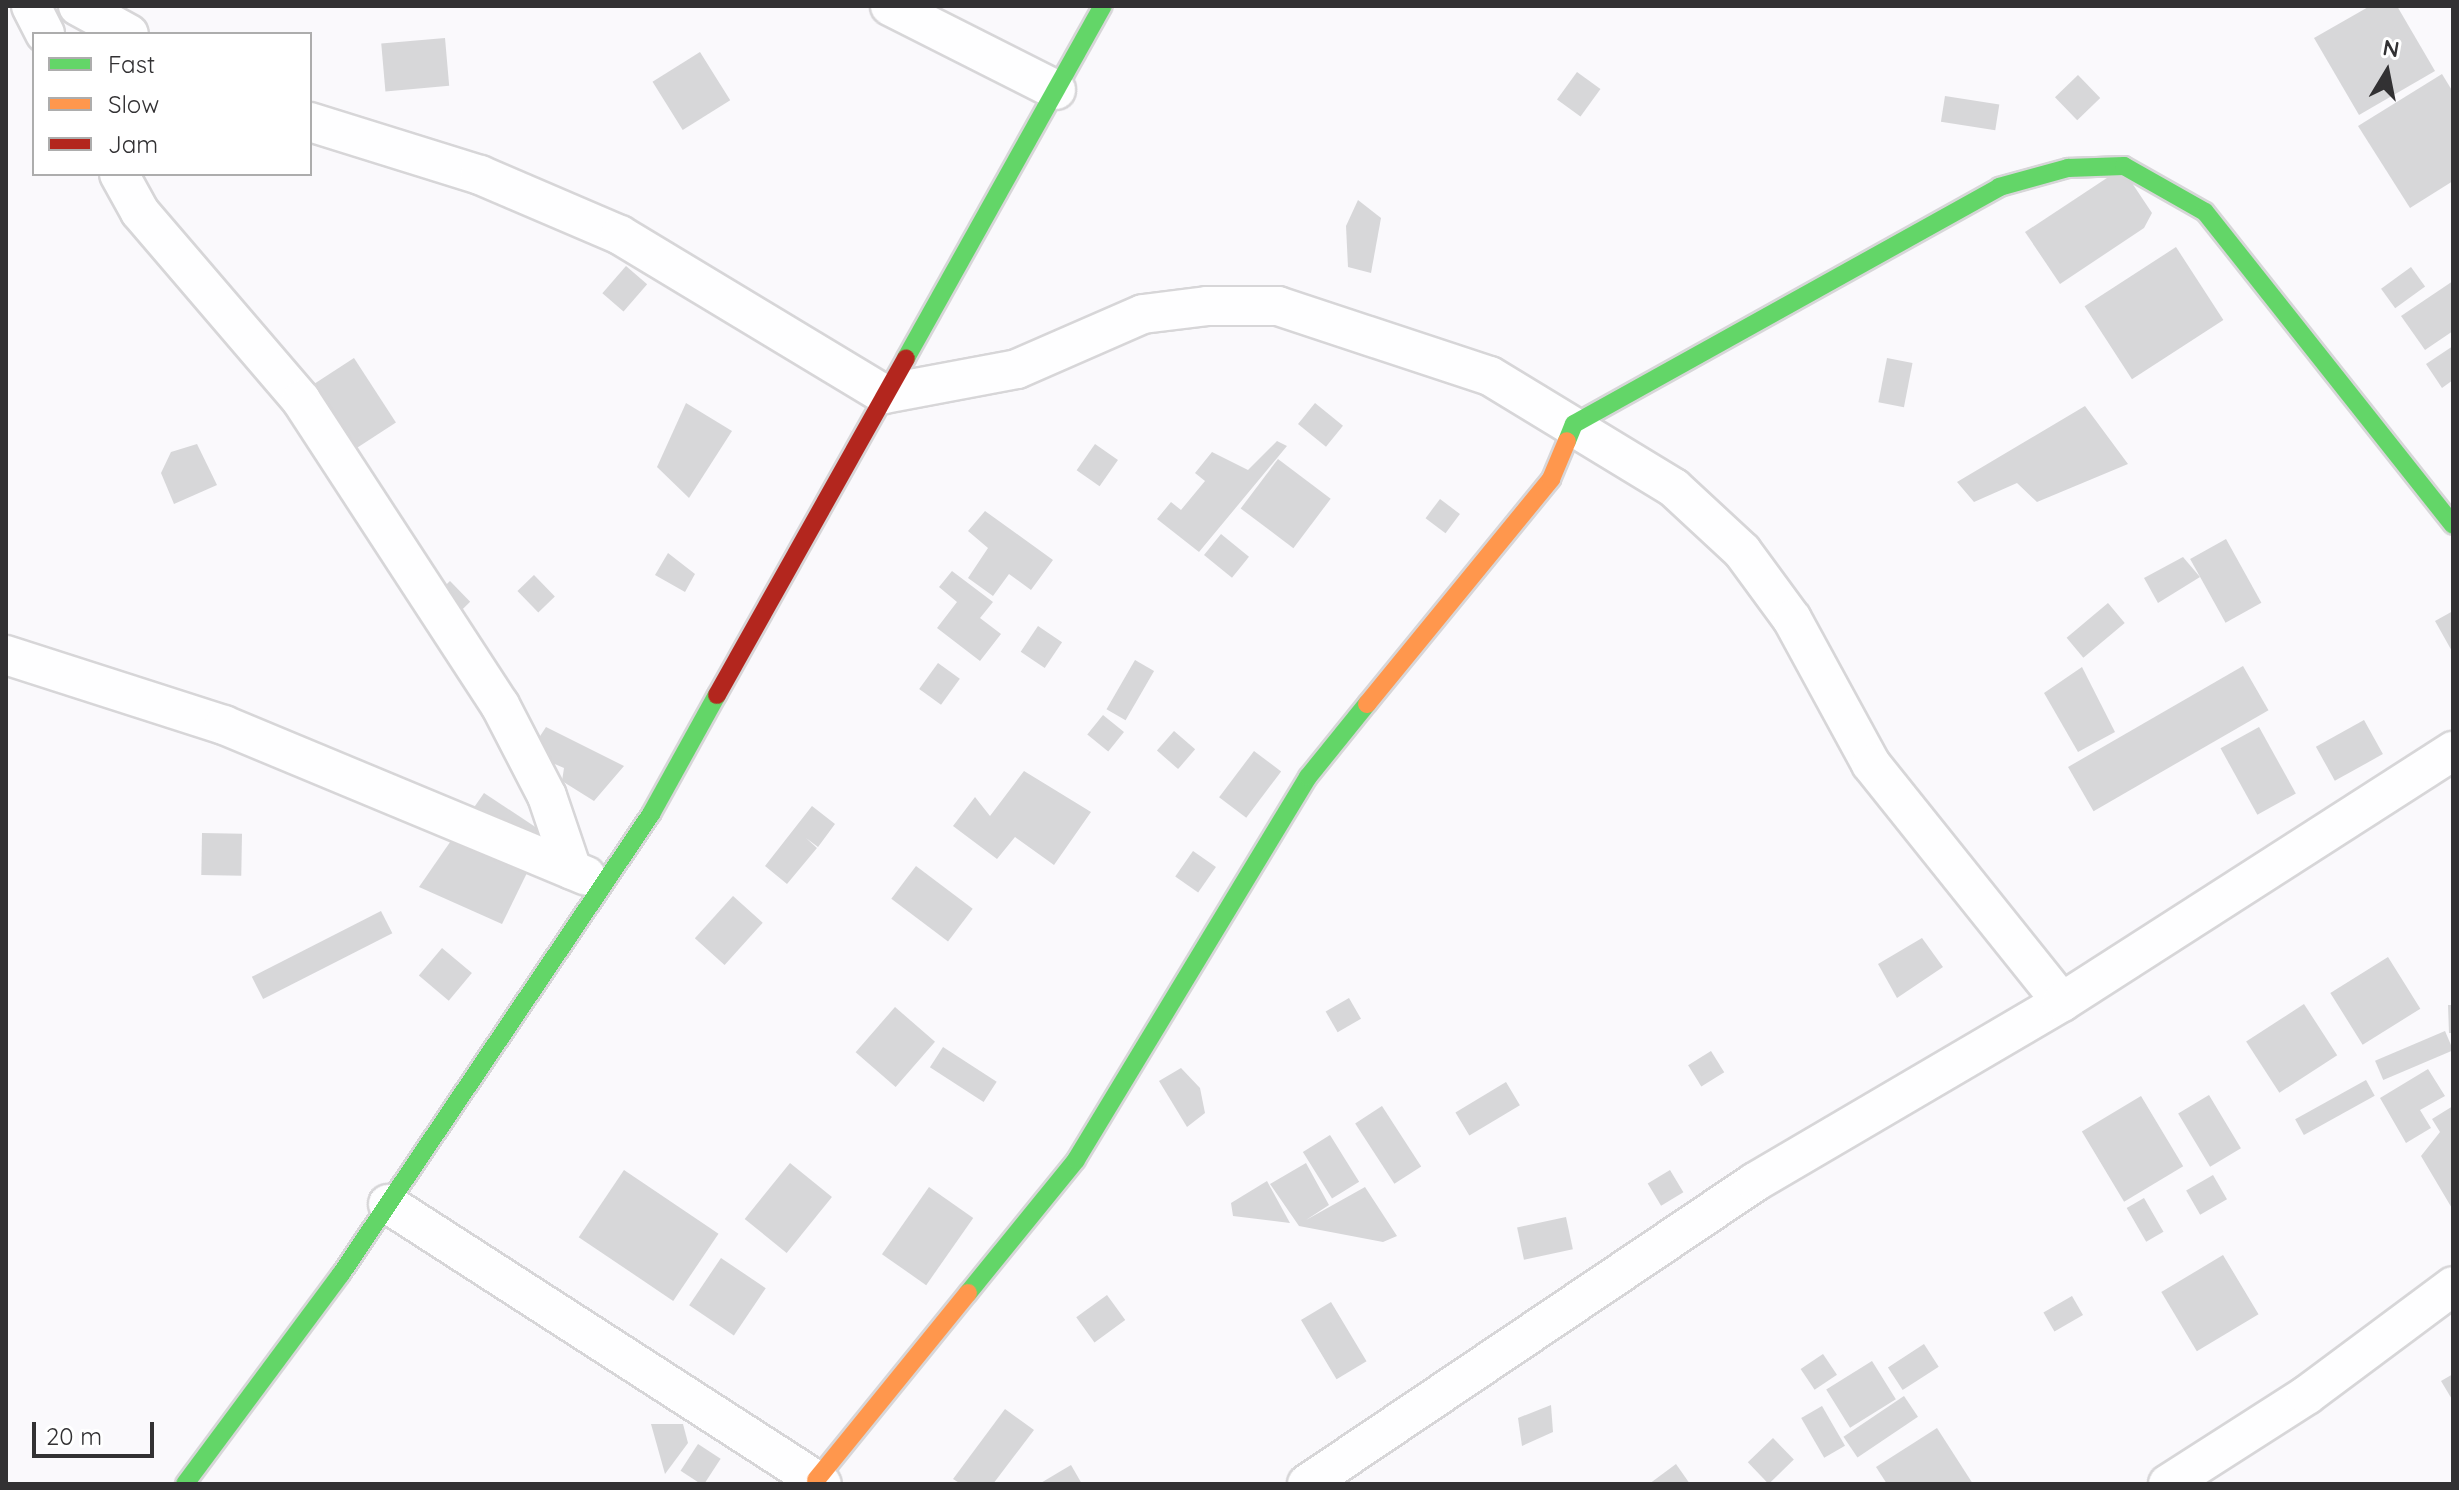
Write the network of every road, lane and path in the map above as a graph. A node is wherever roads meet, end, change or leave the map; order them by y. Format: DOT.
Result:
graph roads {
  1 [pos="31,6"];
  2 [pos="78,6"];
  3 [pos="890,6"];
  4 [pos="1103,6"];
  5 [pos="44,32"];
  6 [pos="125,32"];
  7 [pos="1056,90"];
  8 [pos="312,123"];
  9 [pos="120,176"];
  10 [pos="884,394"];
  11 [pos="1574,424"];
  12 [pos="2453,525"];
  13 [pos="6,655"];
  14 [pos="2453,751"];
  15 [pos="588,877"];
  16 [pos="2062,1002"];
  17 [pos="388,1204"];
  18 [pos="2453,1286"];
  19 [pos="819,1482"];
  20 [pos="185,1484"];
  21 [pos="1307,1484"];
  22 [pos="2168,1484"];
  1 -- 5 [label="street"];
  2 -- 6 [label="street"];
  3 -- 7 [label="street"];
  4 -- 7 [label="street"];
  7 -- 10 [label="street"];
  8 -- 10 [label="street"];
  9 -- 15 [label="street"];
  10 -- 11 [label="street"];
  10 -- 15 [label="street"];
  11 -- 12 [label="street"];
  11 -- 16 [label="street"];
  11 -- 19 [label="street"];
  13 -- 15 [label="street"];
  14 -- 16 [label="street"];
  15 -- 17 [label="street"];
  16 -- 21 [label="street"];
  17 -- 19 [label="street"];
  17 -- 20 [label="street"];
  18 -- 22 [label="street"];
}
